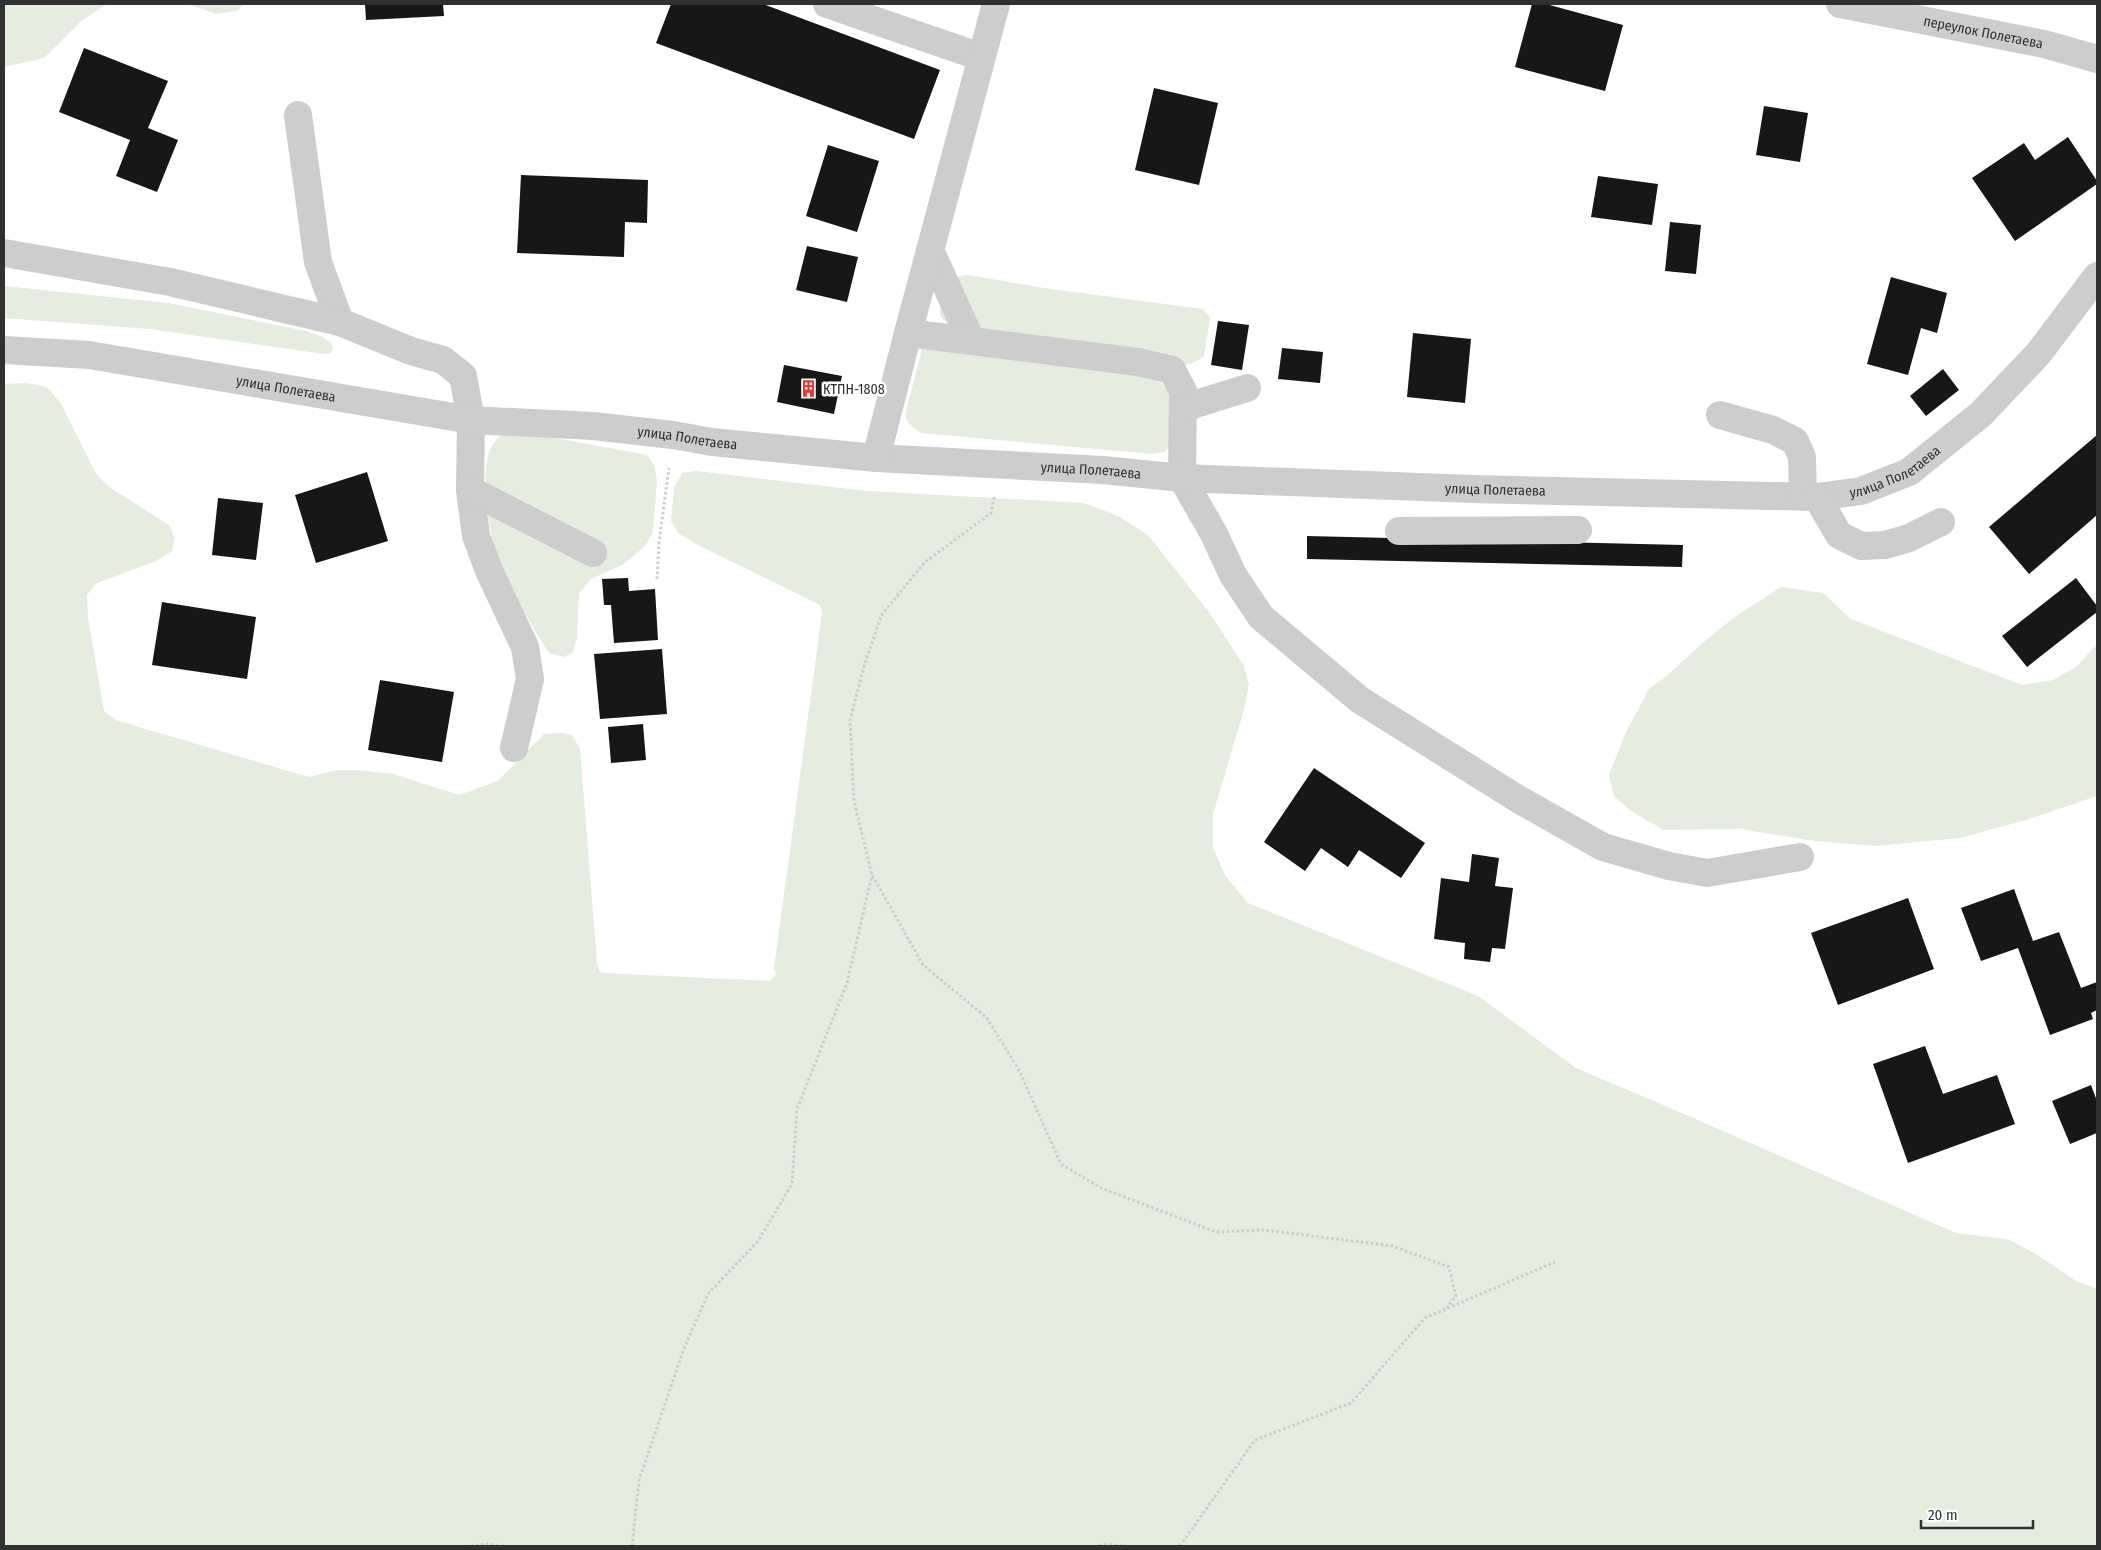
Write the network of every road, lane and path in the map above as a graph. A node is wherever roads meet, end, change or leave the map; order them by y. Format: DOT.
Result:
graph roads {
  1 [pos="827,4"];
  2 [pos="996,4"];
  3 [pos="1840,4"];
  4 [pos="981,58"];
  5 [pos="2097,59"];
  6 [pos="298,115"];
  7 [pos="930,250"];
  8 [pos="4,254"];
  9 [pos="2097,276"];
  10 [pos="340,322"];
  11 [pos="908,333"];
  12 [pos="971,340"];
  13 [pos="4,350"];
  14 [pos="1247,388"];
  15 [pos="1184,408"];
  16 [pos="1720,415"];
  17 [pos="471,420"];
  18 [pos="876,458"];
  19 [pos="1001,465"];
  20 [pos="670,466"];
  21 [pos="1182,478"];
  22 [pos="470,490"];
  23 [pos="1472,490"];
  24 [pos="1810,497"];
  25 [pos="1941,522"];
  26 [pos="1470,530"];
  27 [pos="1578,530"];
  28 [pos="1399,531"];
  29 [pos="593,553"];
  30 [pos="657,579"];
  31 [pos="514,748"];
  32 [pos="1800,858"];
  33 [pos="872,875"];
  34 [pos="1555,1262"];
  35 [pos="1446,1309"];
  36 [pos="471,1546"];
  37 [pos="504,1546"];
  38 [pos="632,1546"];
  39 [pos="1100,1546"];
  40 [pos="1126,1546"];
  41 [pos="1180,1546"];
  1 -- 4 [label="street"];
  2 -- 4 [label="street"];
  3 -- 5 [label="street, переулок Полетаева"];
  4 -- 7 [label="street"];
  6 -- 10 [label="street"];
  7 -- 11 [label="street"];
  7 -- 12 [label="street"];
  8 -- 10 [label="street"];
  9 -- 24 [label="street, улица Полетаева"];
  10 -- 17 [label="street"];
  11 -- 12 [label="street"];
  11 -- 18 [label="street"];
  12 -- 15 [label="street"];
  13 -- 17 [label="street, улица Полетаева"];
  14 -- 15 [label="street"];
  15 -- 21 [label="street"];
  16 -- 24 [label="street"];
  17 -- 18 [label="street, улица Полетаева"];
  17 -- 22 [label="street"];
  18 -- 19 [label="street, улица Полетаева"];
  19 -- 21 [label="street, улица Полетаева"];
  19 -- 33 [label="path"];
  20 -- 30 [label="path"];
  21 -- 23 [label="street, улица Полетаева"];
  21 -- 32 [label="street"];
  22 -- 29 [label="street"];
  22 -- 31 [label="street"];
  23 -- 24 [label="street, улица Полетаева"];
  23 -- 26 [label="street"];
  24 -- 25 [label="street"];
  26 -- 27 [label="street"];
  26 -- 28 [label="street"];
  33 -- 35 [label="path"];
  33 -- 38 [label="path"];
  34 -- 35 [label="path"];
  35 -- 41 [label="path"];
  36 -- 37 [label="path"];
  39 -- 40 [label="path"];
}
